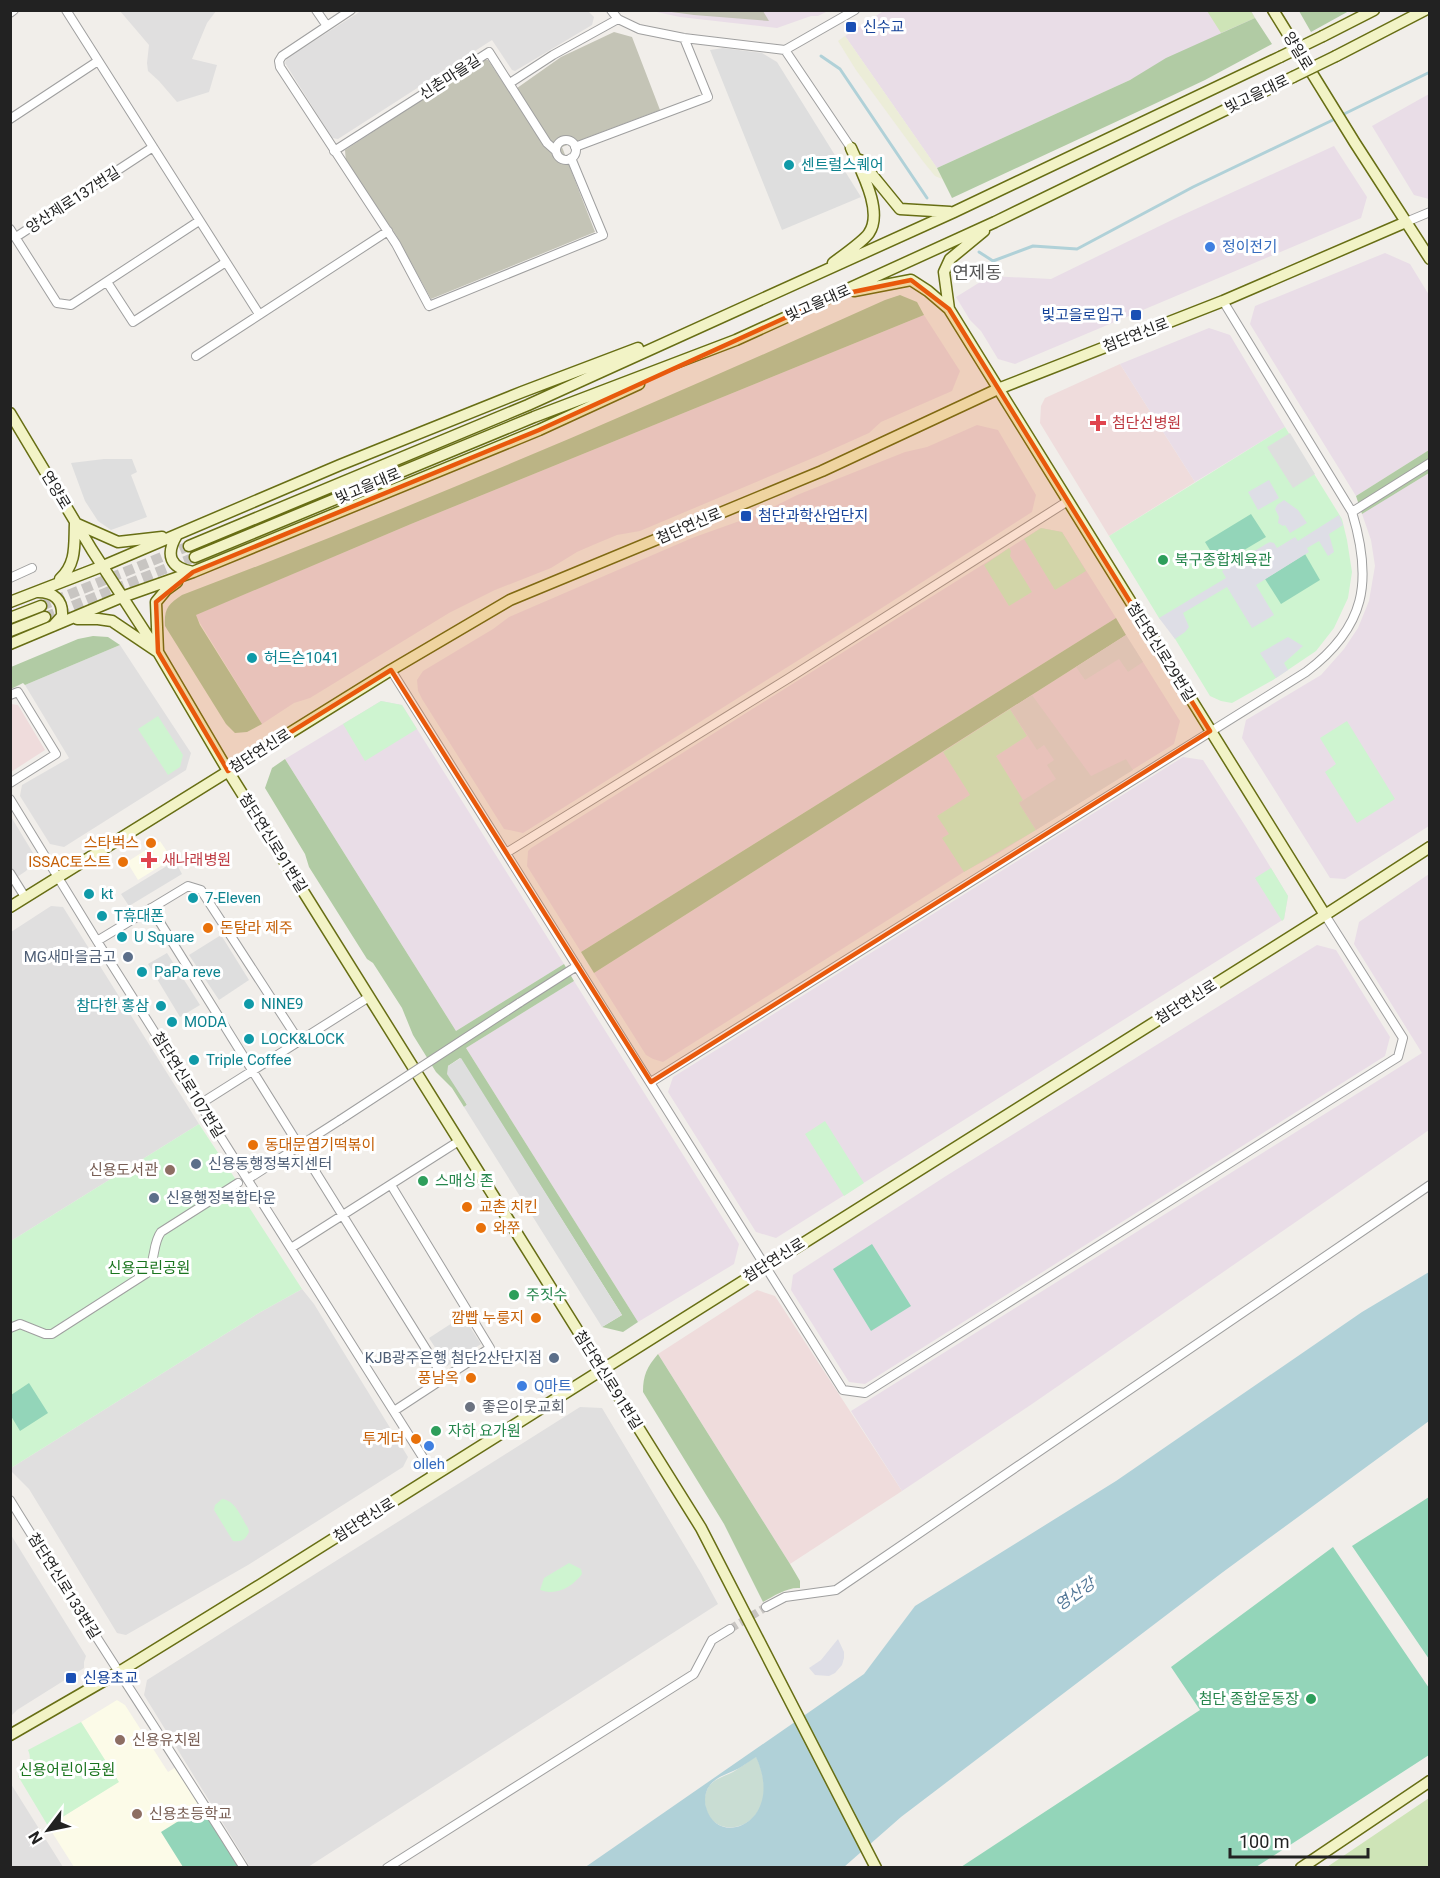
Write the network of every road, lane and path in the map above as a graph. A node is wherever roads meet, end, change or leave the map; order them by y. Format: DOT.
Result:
graph roads {
  1 [pos="66,10"];
  2 [pos="316,10"];
  3 [pos="351,10"];
  4 [pos="611,10"];
  5 [pos="855,10"];
  6 [pos="1273,10"];
  7 [pos="1374,10"];
  8 [pos="1425,10"];
  9 [pos="618,19"];
  10 [pos="327,26"];
  11 [pos="684,38"];
  12 [pos="785,50"];
  13 [pos="98,61"];
  14 [pos="510,83"];
  15 [pos="10,119"];
  16 [pos="153,147"];
  17 [pos="575,147"];
  18 [pos="851,148"];
  19 [pos="334,151"];
  20 [pos="556,151"];
  21 [pos="571,158"];
  22 [pos="954,212"];
  23 [pos="1430,212"];
  24 [pos="199,221"];
  25 [pos="995,222"];
  26 [pos="1406,222"];
  27 [pos="10,229"];
  28 [pos="388,231"];
  29 [pos="16,237"];
  30 [pos="1430,259"];
  31 [pos="226,262"];
  32 [pos="821,273"];
  33 [pos="107,282"];
  34 [pos="834,296"];
  35 [pos="1223,301"];
  36 [pos="949,309"];
  37 [pos="259,314"];
  38 [pos="726,315"];
  39 [pos="736,340"];
  40 [pos="196,356"];
  41 [pos="998,389"];
  42 [pos="10,413"];
  43 [pos="1430,463"];
  44 [pos="1068,501"];
  45 [pos="1352,512"];
  46 [pos="75,523"];
  47 [pos="177,535"];
  48 [pos="189,546"];
  49 [pos="195,557"];
  50 [pos="103,567"];
  51 [pos="32,568"];
  52 [pos="193,572"];
  53 [pos="10,578"];
  54 [pos="57,583"];
  55 [pos="33,593"];
  56 [pos="122,597"];
  57 [pos="10,602"];
  58 [pos="41,606"];
  59 [pos="10,618"];
  60 [pos="70,619"];
  61 [pos="48,622"];
  62 [pos="10,631"];
  63 [pos="10,644"];
  64 [pos="158,652"];
  65 [pos="391,670"];
  66 [pos="10,695"];
  67 [pos="1210,731"];
  68 [pos="228,771"];
  69 [pos="10,783"];
  70 [pos="10,799"];
  71 [pos="1430,847"];
  72 [pos="506,853"];
  73 [pos="10,873"];
  74 [pos="58,877"];
  75 [pos="25,897"];
  76 [pos="10,907"];
  77 [pos="151,908"];
  78 [pos="1325,915"];
  79 [pos="97,941"];
  80 [pos="577,966"];
  81 [pos="369,997"];
  82 [pos="299,1041"];
  83 [pos="252,1071"];
  84 [pos="651,1082"];
  85 [pos="200,1104"];
  86 [pos="459,1141"];
  87 [pos="298,1146"];
  88 [pos="248,1179"];
  89 [pos="238,1183"];
  90 [pos="391,1185"];
  91 [pos="1430,1185"];
  92 [pos="342,1215"];
  93 [pos="291,1248"];
  94 [pos="766,1265"];
  95 [pos="10,1328"];
  96 [pos="602,1370"];
  97 [pos="444,1378"];
  98 [pos="394,1411"];
  99 [pos="434,1475"];
  100 [pos="10,1500"];
  101 [pos="766,1607"];
  102 [pos="730,1629"];
  103 [pos="119,1672"];
  104 [pos="10,1735"];
  105 [pos="1430,1781"];
  106 [pos="244,1868"];
  107 [pos="387,1868"];
  108 [pos="876,1868"];
  109 [pos="1301,1868"];
  1 -- 13 [label="street"];
  2 -- 10 [label="street"];
  3 -- 10 [label="street"];
  4 -- 9 [label="street"];
  5 -- 12 [label="street"];
  6 -- 26 [label="street, 양일로"];
  7 -- 22 [label="street, 빛고을대로, bridge"];
  8 -- 25 [label="street, 빛고을대로, bridge"];
  9 -- 11 [label="street"];
  9 -- 14 [label="street"];
  10 -- 19 [label="street"];
  11 -- 12 [label="street"];
  11 -- 17 [label="street"];
  12 -- 18 [label="street"];
  13 -- 15 [label="street"];
  13 -- 16 [label="street"];
  14 -- 19 [label="street, 신촌마을길"];
  14 -- 20 [label="street"];
  16 -- 24 [label="street"];
  16 -- 29 [label="street, 양산제로137번길"];
  17 -- 20 [label="street"];
  17 -- 21 [label="street"];
  18 -- 22 [label="street"];
  18 -- 32 [label="street"];
  19 -- 28 [label="street"];
  20 -- 21 [label="street"];
  21 -- 28 [label="street"];
  22 -- 32 [label="street, 빛고을대로"];
  23 -- 26 [label="street"];
  24 -- 31 [label="street"];
  24 -- 33 [label="street, 양산제로137번길"];
  25 -- 34 [label="street, 빛고을대로"];
  25 -- 36 [label="street"];
  26 -- 30 [label="street"];
  26 -- 35 [label="street, 첨단연신로"];
  27 -- 29 [label="street"];
  28 -- 37 [label="street"];
  29 -- 33 [label="street, 양산제로137번길"];
  31 -- 33 [label="street"];
  31 -- 37 [label="street"];
  32 -- 38 [label="street, 빛고을대로"];
  34 -- 36 [label="street"];
  34 -- 39 [label="street, 빛고을대로"];
  35 -- 41 [label="street, 첨단연신로"];
  35 -- 45 [label="street"];
  36 -- 41 [label="street, 첨단연신로29번길"];
  37 -- 40 [label="street"];
  38 -- 47 [label="street"];
  38 -- 48 [label="street, 빛고을대로"];
  39 -- 49 [label="street, 빛고을대로"];
  39 -- 52 [label="street"];
  41 -- 44 [label="street, 첨단연신로29번길"];
  41 -- 65 [label="street, 첨단연신로"];
  42 -- 46 [label="street, 연양로"];
  43 -- 45 [label="street"];
  44 -- 67 [label="street, 첨단연신로29번길"];
  44 -- 72 [label="street"];
  45 -- 67 [label="street"];
  46 -- 47 [label="street"];
  46 -- 50 [label="street, 연양로"];
  46 -- 54 [label="street"];
  47 -- 50 [label="street"];
  47 -- 52 [label="street"];
  50 -- 54 [label="street"];
  50 -- 56 [label="street, 첨단연신로91번길"];
  51 -- 53 [label="street"];
  52 -- 56 [label="street"];
  52 -- 64 [label="street"];
  54 -- 55 [label="street"];
  55 -- 57 [label="street"];
  55 -- 61 [label="street"];
  56 -- 60 [label="street"];
  56 -- 64 [label="street, 첨단연신로91번길"];
  58 -- 59 [label="street"];
  60 -- 61 [label="street"];
  60 -- 64 [label="street"];
  61 -- 62 [label="street"];
  61 -- 63 [label="street"];
  64 -- 68 [label="street, 첨단연신로91번길"];
  65 -- 68 [label="street, 첨단연신로"];
  65 -- 72 [label="street"];
  66 -- 69 [label="street"];
  67 -- 78 [label="street, 첨단연신로29번길"];
  67 -- 84 [label="street"];
  68 -- 74 [label="street, 첨단연신로"];
  68 -- 81 [label="street, 첨단연신로91번길"];
  70 -- 74 [label="street, 첨단연신로107번길"];
  71 -- 78 [label="street, 첨단연신로"];
  72 -- 80 [label="street"];
  73 -- 75 [label="street"];
  74 -- 75 [label="street, 첨단연신로"];
  74 -- 79 [label="street, 첨단연신로107번길"];
  75 -- 76 [label="street, 첨단연신로"];
  77 -- 79 [label="street"];
  77 -- 82 [label="street"];
  77 -- 83 [label="street"];
  78 -- 94 [label="street, 첨단연신로"];
  78 -- 94 [label="street"];
  79 -- 85 [label="street, 첨단연신로107번길"];
  80 -- 84 [label="street"];
  80 -- 87 [label="street, bridge"];
  81 -- 82 [label="street"];
  81 -- 86 [label="street, 첨단연신로91번길"];
  82 -- 83 [label="street"];
  83 -- 85 [label="street"];
  83 -- 87 [label="street"];
  84 -- 94 [label="street"];
  85 -- 88 [label="street, 첨단연신로107번길"];
  86 -- 90 [label="street"];
  86 -- 96 [label="street, 첨단연신로91번길"];
  87 -- 88 [label="street"];
  87 -- 92 [label="street"];
  88 -- 93 [label="street, 첨단연신로107번길"];
  89 -- 95 [label="street"];
  90 -- 92 [label="street"];
  90 -- 97 [label="street"];
  91 -- 101 [label="street"];
  92 -- 93 [label="street"];
  92 -- 97 [label="street"];
  93 -- 98 [label="street, 첨단연신로107번길"];
  94 -- 96 [label="street, 첨단연신로"];
  96 -- 99 [label="street, 첨단연신로"];
  96 -- 108 [label="street, 첨단연신로91번길"];
  97 -- 98 [label="street"];
  98 -- 99 [label="street, 첨단연신로107번길"];
  99 -- 103 [label="street, 첨단연신로"];
  100 -- 103 [label="street, 첨단연신로133번길"];
  102 -- 107 [label="street"];
  103 -- 104 [label="street, 첨단연신로"];
  103 -- 106 [label="street"];
  105 -- 109 [label="street"];
}
